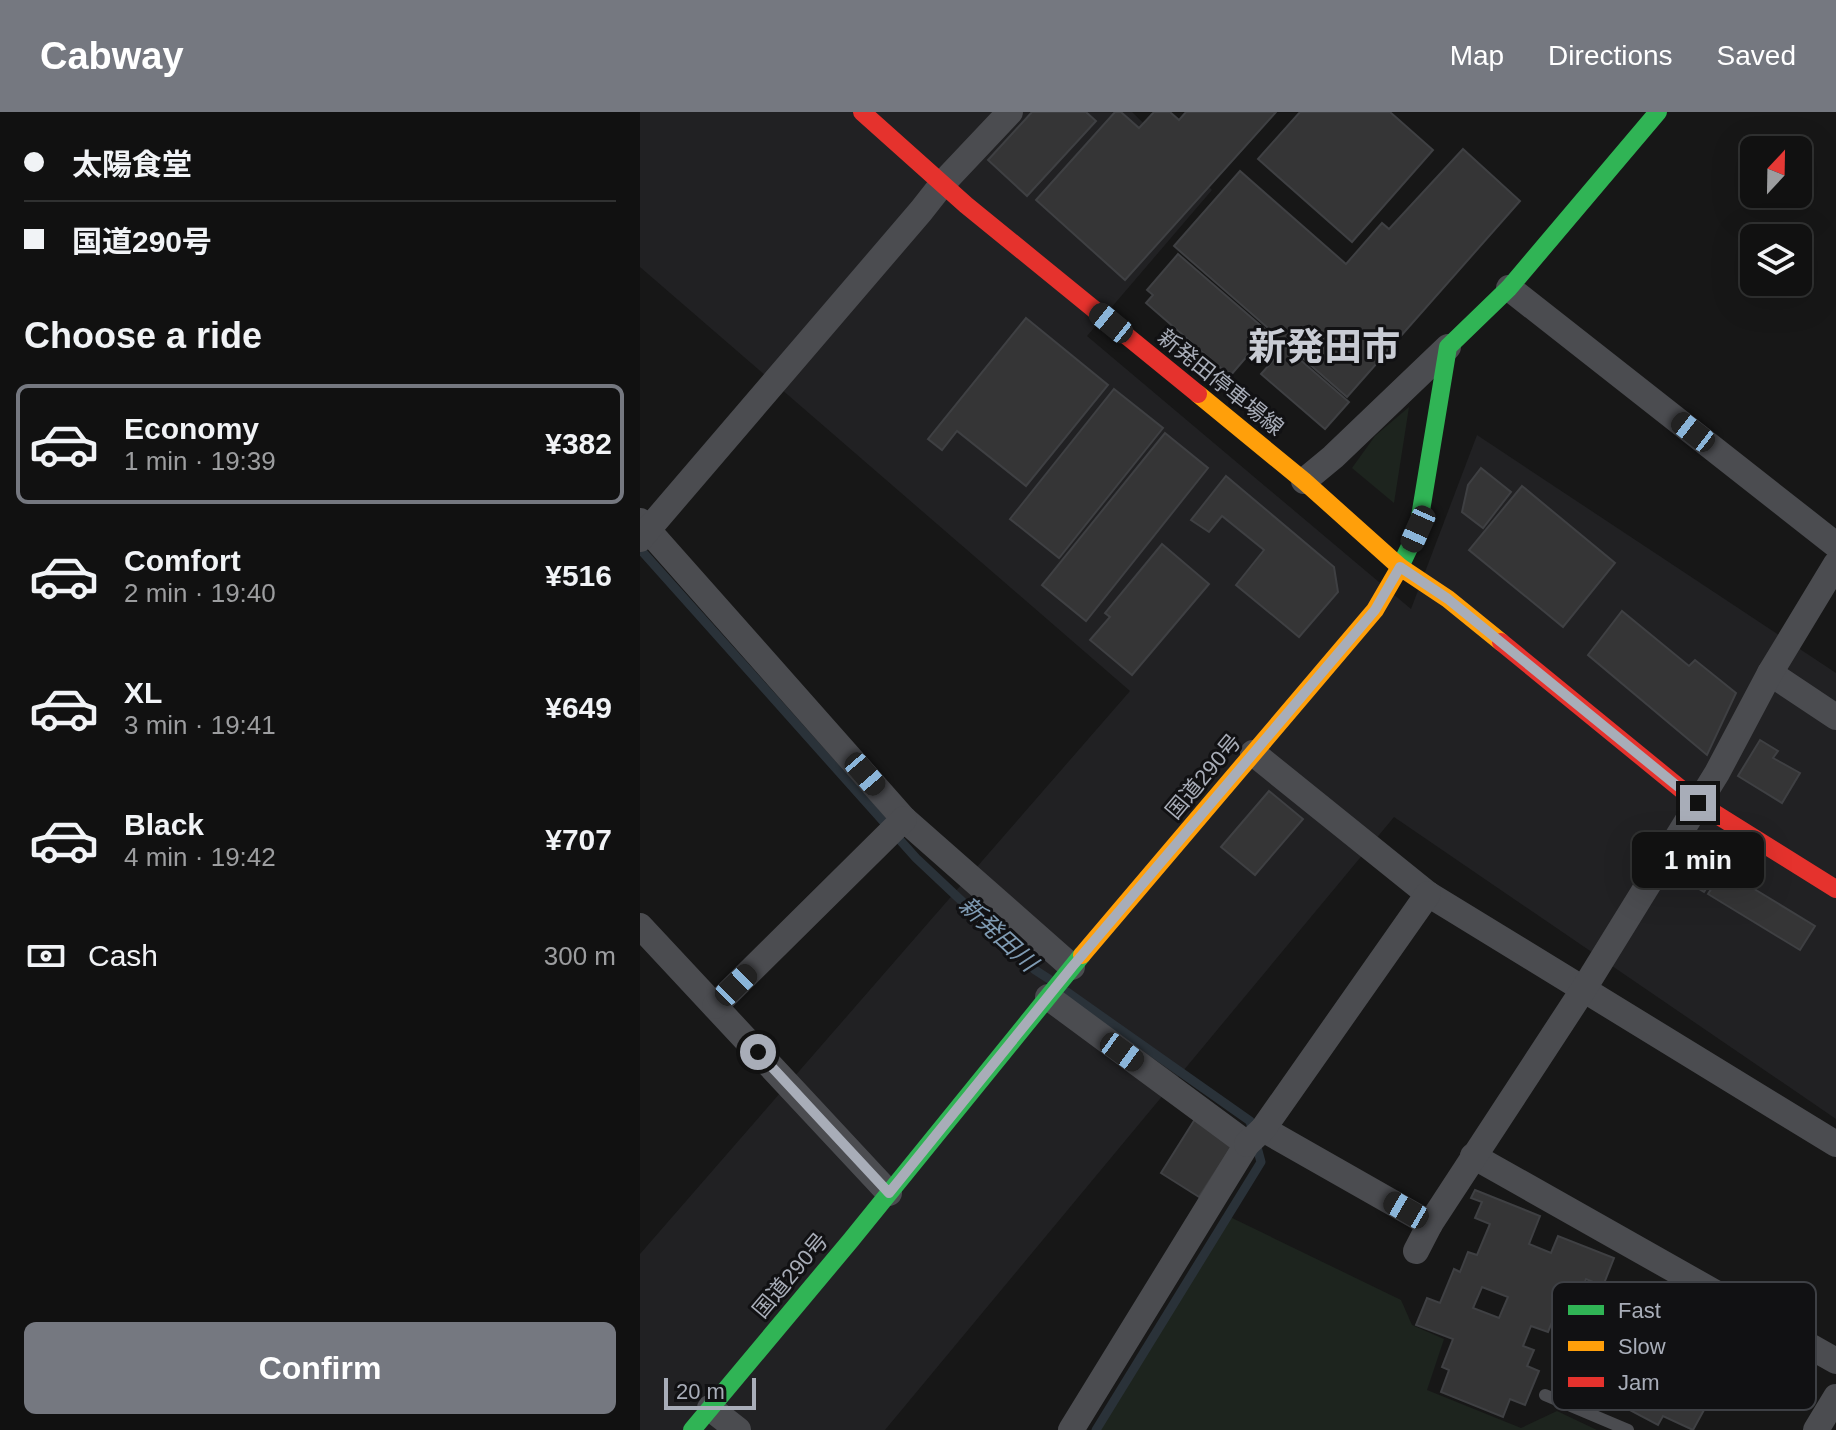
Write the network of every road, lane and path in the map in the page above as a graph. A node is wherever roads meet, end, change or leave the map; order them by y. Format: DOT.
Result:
graph roads {
  1 [pos="862,112"];
  2 [pos="1010,112"];
  3 [pos="1658,112"];
  4 [pos="943,183"];
  5 [pos="1509,288"];
  6 [pos="1448,347"];
  7 [pos="1304,481"];
  8 [pos="643,530"];
  9 [pos="1836,545"];
  10 [pos="1836,564"];
  11 [pos="1400,567"];
  12 [pos="1770,673"];
  13 [pos="1836,717"];
  14 [pos="1253,753"];
  15 [pos="1698,803"];
  16 [pos="904,819"];
  17 [pos="1836,889"];
  18 [pos="1428,894"];
  19 [pos="640,926"];
  20 [pos="1072,967"];
  21 [pos="1583,990"];
  22 [pos="1048,997"];
  23 [pos="715,1006"];
  24 [pos="1255,1136"];
  25 [pos="1836,1144"];
  26 [pos="1473,1156"];
  27 [pos="889,1193"];
  28 [pos="1430,1224"];
  29 [pos="1416,1251"];
  30 [pos="1696,1282"];
  31 [pos="1816,1350"];
  32 [pos="1836,1361"];
  33 [pos="1545,1395"];
  34 [pos="1836,1397"];
  35 [pos="1552,1398"];
  36 [pos="710,1408"];
  37 [pos="1581,1410"];
  38 [pos="692,1430"];
  39 [pos="738,1430"];
  40 [pos="1071,1430"];
  41 [pos="1628,1430"];
  42 [pos="1816,1430"];
  1 -- 4 [label="main road, 新発田停車場線"];
  2 -- 4 [label="street"];
  3 -- 5 [label="main road"];
  4 -- 7 [label="main road, 新発田停車場線"];
  4 -- 8 [label="street"];
  5 -- 6 [label="main road"];
  5 -- 9 [label="street"];
  6 -- 7 [label="street"];
  6 -- 11 [label="main road, 国道290号"];
  7 -- 11 [label="main road, 新発田停車場線"];
  8 -- 16 [label="street"];
  10 -- 12 [label="street"];
  11 -- 14 [label="main road, 国道290号"];
  11 -- 15 [label="main road"];
  12 -- 13 [label="street"];
  12 -- 15 [label="street"];
  14 -- 18 [label="street"];
  14 -- 20 [label="main road, 国道290号"];
  15 -- 17 [label="main road"];
  15 -- 21 [label="street"];
  16 -- 20 [label="street"];
  16 -- 23 [label="street"];
  18 -- 21 [label="street"];
  18 -- 24 [label="street"];
  19 -- 23 [label="street"];
  20 -- 22 [label="main road, 国道290号"];
  21 -- 25 [label="street"];
  21 -- 26 [label="street"];
  22 -- 24 [label="street"];
  22 -- 27 [label="main road, 国道290号"];
  23 -- 27 [label="street"];
  24 -- 28 [label="street"];
  24 -- 40 [label="street"];
  26 -- 28 [label="street"];
  26 -- 30 [label="street"];
  27 -- 36 [label="main road, 国道290号"];
  28 -- 29 [label="street"];
  31 -- 32 [label="street"];
  33 -- 35 [label="lane"];
  34 -- 42 [label="street"];
  36 -- 38 [label="main road, 国道290号"];
  36 -- 39 [label="street"];
  37 -- 41 [label="lane"];
}
